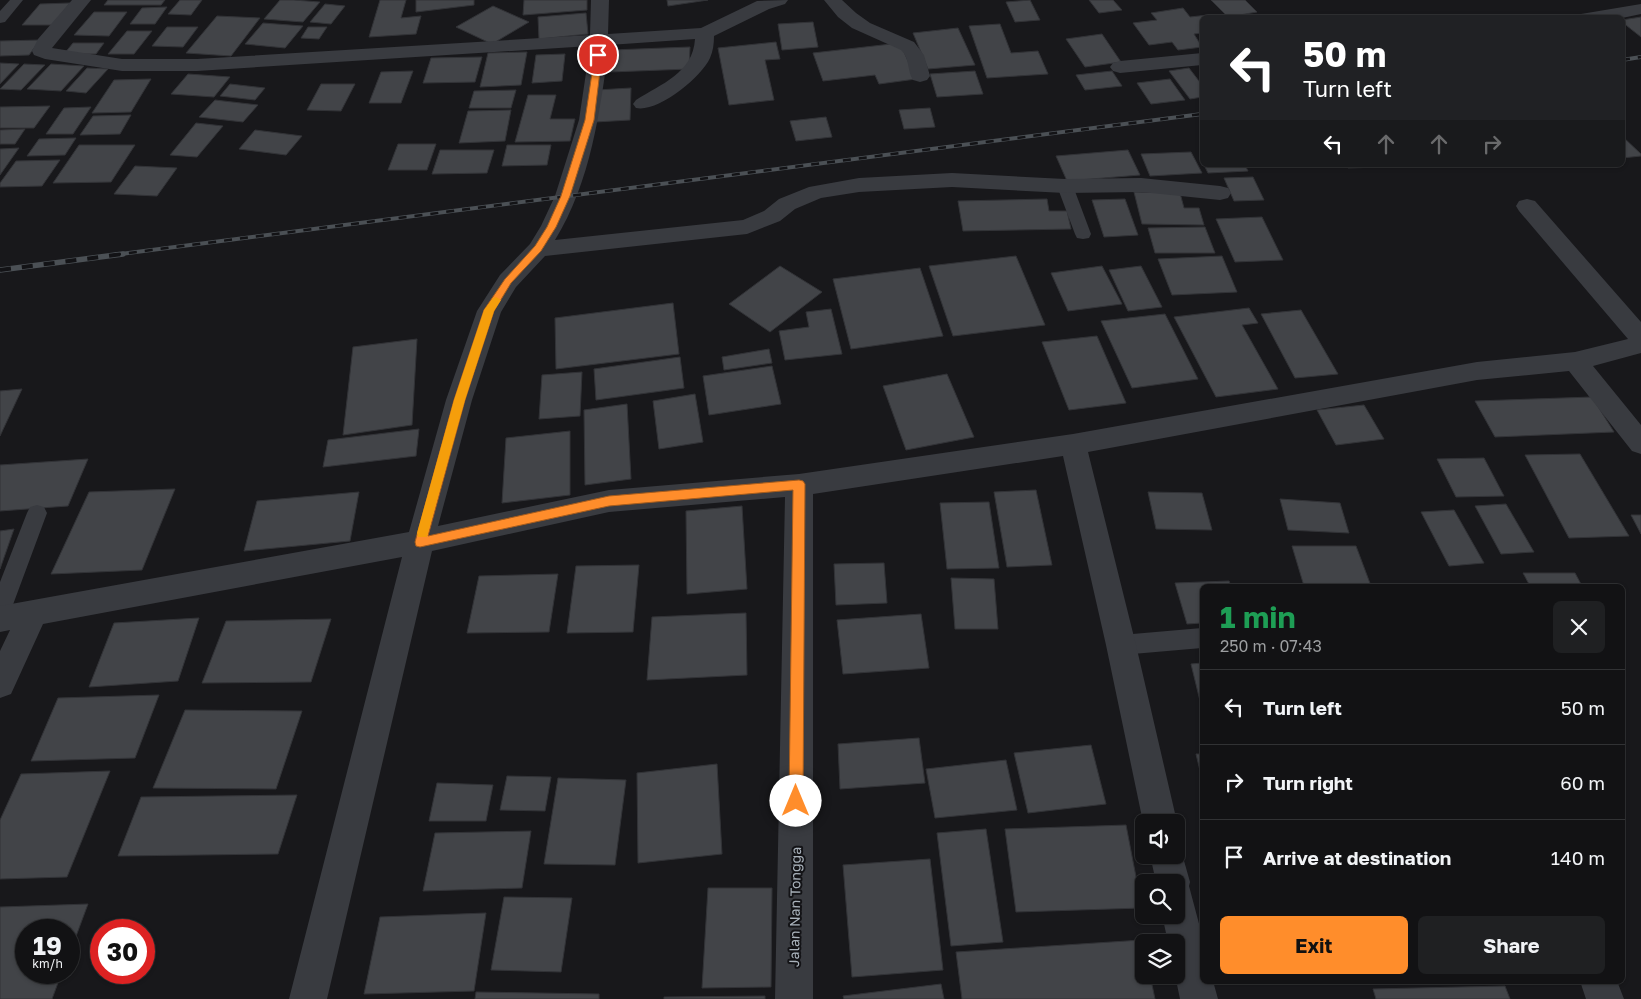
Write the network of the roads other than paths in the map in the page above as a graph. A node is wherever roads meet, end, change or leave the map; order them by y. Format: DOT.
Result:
graph roads {
  1 [pos="17,0"];
  2 [pos="82,0"];
  3 [pos="600,0"];
  4 [pos="779,0"];
  5 [pos="833,0"];
  6 [pos="1641,9"];
  7 [pos="1605,15"];
  8 [pos="0,19"];
  9 [pos="705,32"];
  10 [pos="600,39"];
  11 [pos="1200,59"];
  12 [pos="1120,67"];
  13 [pos="920,76"];
  14 [pos="643,104"];
  15 [pos="1065,186"];
  16 [pos="1220,193"];
  17 [pos="1527,206"];
  18 [pos="1083,234"];
  19 [pos="538,249"];
  20 [pos="1641,338"];
  21 [pos="1641,344"];
  22 [pos="1575,361"];
  23 [pos="1073,444"];
  24 [pos="1641,444"];
  25 [pos="799,484"];
  26 [pos="37,513"];
  27 [pos="420,542"];
  28 [pos="0,610"];
  29 [pos="33,613"];
  30 [pos="0,619"];
  31 [pos="1200,638"];
  32 [pos="1121,645"];
  33 [pos="0,684"];
  34 [pos="1158,814"];
  35 [pos="1182,924"];
  36 [pos="1599,984"];
  37 [pos="308,999"];
  38 [pos="794,999"];
  39 [pos="1198,999"];
  40 [pos="1605,999"];
  1 -- 8 [label="lane"];
  2 -- 10 [label="street"];
  3 -- 10 [label="street"];
  4 -- 9 [label="street"];
  5 -- 13 [label="street"];
  6 -- 7 [label="street"];
  9 -- 10 [label="street"];
  9 -- 14 [label="street"];
  10 -- 19 [label="street"];
  11 -- 12 [label="street"];
  15 -- 16 [label="street"];
  15 -- 18 [label="lane"];
  15 -- 19 [label="street"];
  17 -- 20 [label="street"];
  19 -- 27 [label="street"];
  21 -- 22 [label="street"];
  22 -- 23 [label="street"];
  22 -- 24 [label="street"];
  23 -- 25 [label="street"];
  23 -- 32 [label="street"];
  25 -- 27 [label="street"];
  25 -- 38 [label="street, Jalan Nan Tongga"];
  26 -- 28 [label="lane"];
  27 -- 29 [label="street"];
  27 -- 37 [label="street"];
  29 -- 30 [label="street"];
  29 -- 33 [label="street"];
  31 -- 32 [label="lane"];
  32 -- 34 [label="street"];
  35 -- 39 [label="street"];
  36 -- 40 [label="street"];
}
